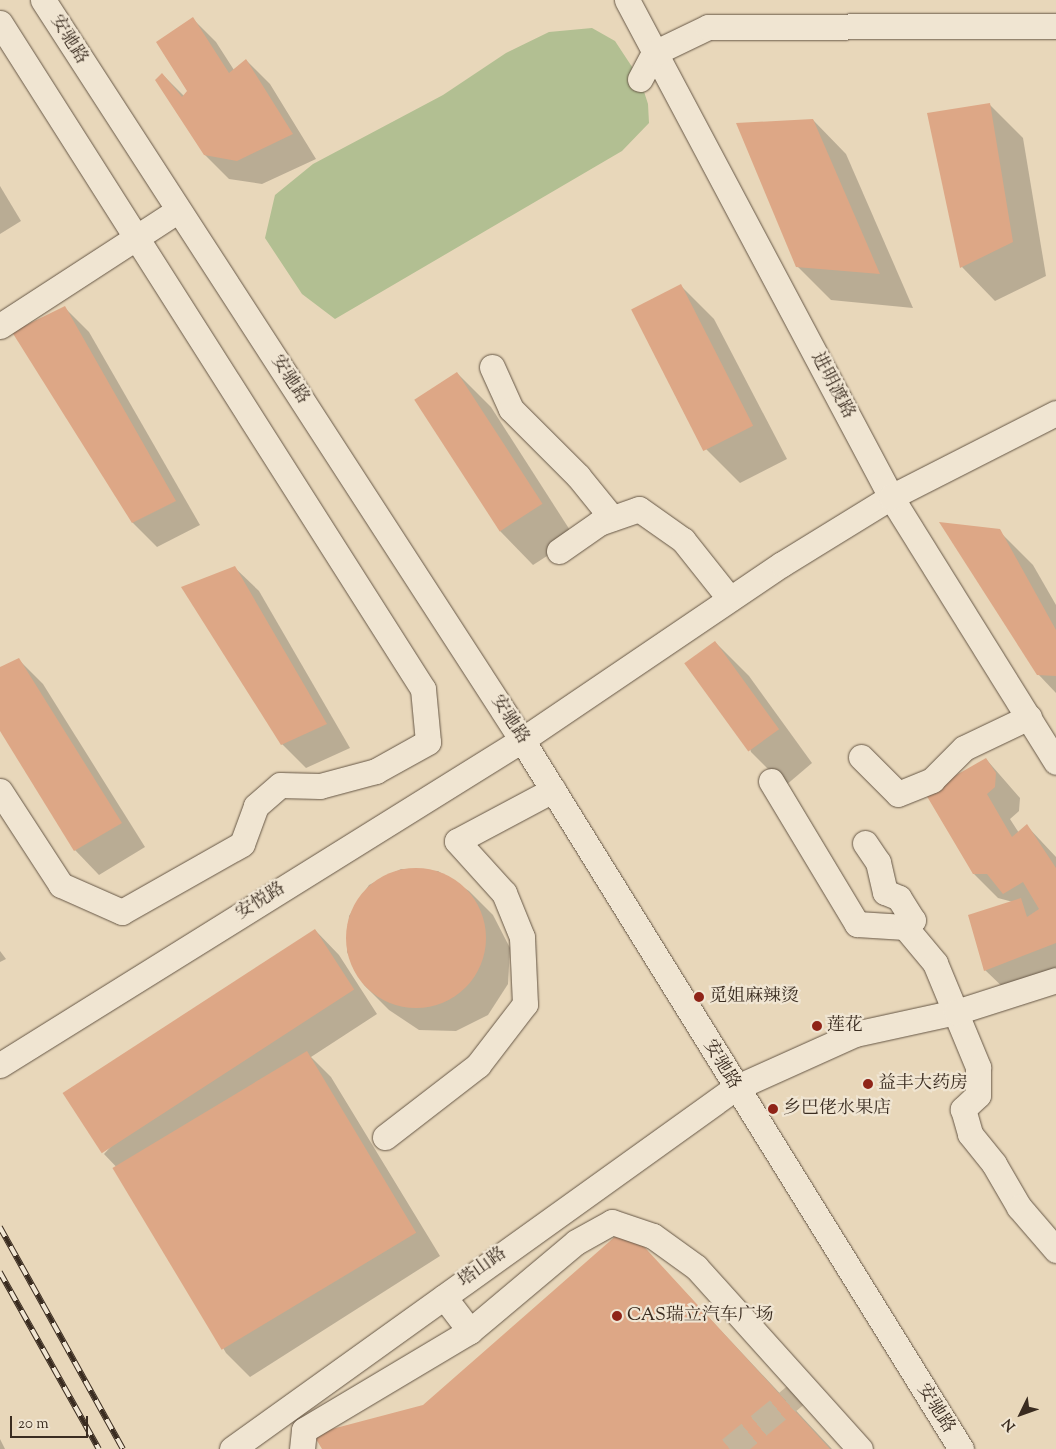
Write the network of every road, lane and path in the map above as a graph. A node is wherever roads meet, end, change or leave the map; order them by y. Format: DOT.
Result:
graph roads {
  1 [pos="43,0"];
  2 [pos="626,0"];
  3 [pos="0,23"];
  4 [pos="1056,26"];
  5 [pos="654,53"];
  6 [pos="640,79"];
  7 [pos="177,211"];
  8 [pos="137,237"];
  9 [pos="0,326"];
  10 [pos="492,367"];
  11 [pos="1056,413"];
  12 [pos="891,497"];
  13 [pos="612,518"];
  14 [pos="559,552"];
  15 [pos="730,599"];
  16 [pos="1029,717"];
  17 [pos="522,740"];
  18 [pos="861,757"];
  19 [pos="1056,762"];
  20 [pos="771,781"];
  21 [pos="553,790"];
  22 [pos="0,791"];
  23 [pos="865,843"];
  24 [pos="906,927"];
  25 [pos="1056,980"];
  26 [pos="956,1012"];
  27 [pos="0,1065"];
  28 [pos="735,1088"];
  29 [pos="385,1137"];
  30 [pos="1056,1250"];
  31 [pos="444,1297"];
  32 [pos="470,1331"];
  33 [pos="232,1449"];
  34 [pos="302,1449"];
  35 [pos="860,1449"];
  36 [pos="961,1449"];
  1 -- 7 [label="street, 安驰路"];
  2 -- 5 [label="street, 进明渡路"];
  3 -- 8 [label="street"];
  4 -- 5 [label="street"];
  5 -- 6 [label="street"];
  5 -- 12 [label="street, 进明渡路"];
  7 -- 8 [label="street"];
  7 -- 17 [label="street, 安驰路"];
  8 -- 9 [label="street"];
  8 -- 22 [label="street"];
  10 -- 13 [label="street"];
  11 -- 12 [label="street, 安悦路"];
  12 -- 15 [label="street, 安悦路"];
  12 -- 16 [label="street, 进明渡路"];
  13 -- 14 [label="street"];
  13 -- 15 [label="street"];
  15 -- 17 [label="street, 安悦路"];
  16 -- 18 [label="street"];
  16 -- 19 [label="street, 进明渡路"];
  17 -- 21 [label="street, 安驰路"];
  17 -- 27 [label="street, 安悦路"];
  20 -- 24 [label="street"];
  21 -- 28 [label="street, 安驰路"];
  21 -- 29 [label="street"];
  23 -- 24 [label="street"];
  24 -- 26 [label="street"];
  25 -- 26 [label="street, 塔山路"];
  26 -- 28 [label="street, 塔山路"];
  26 -- 30 [label="street"];
  28 -- 31 [label="street, 塔山路"];
  28 -- 36 [label="street, 安驰路"];
  31 -- 32 [label="street"];
  31 -- 33 [label="street, 塔山路"];
  32 -- 34 [label="street"];
  32 -- 35 [label="street"];
}
